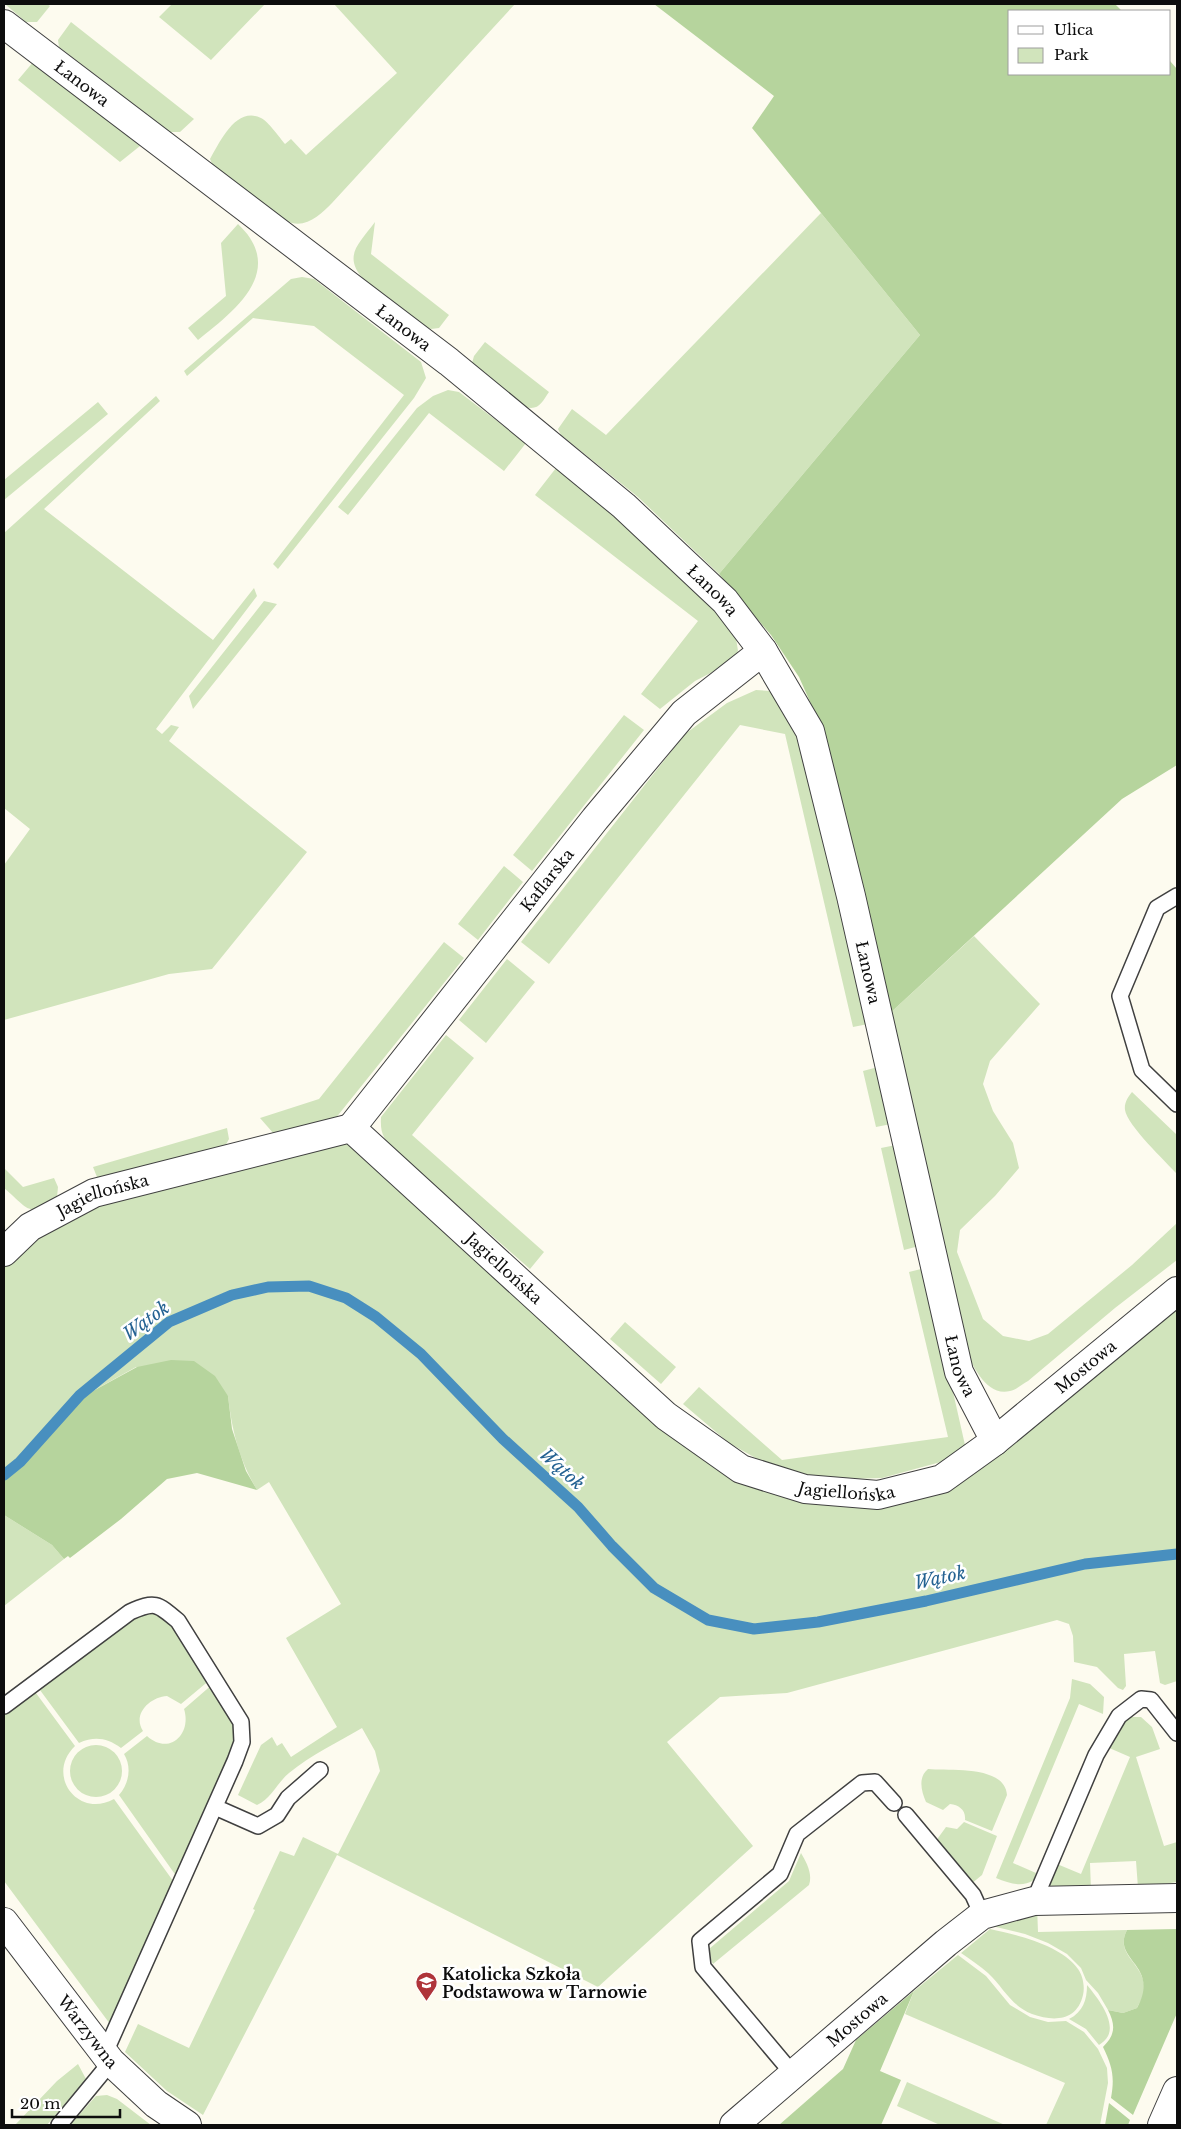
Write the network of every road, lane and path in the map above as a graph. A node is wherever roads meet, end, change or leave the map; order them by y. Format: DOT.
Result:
graph roads {
  1 [pos="4,24"];
  2 [pos="763,651"];
  3 [pos="1177,896"];
  4 [pos="1177,1104"];
  5 [pos="350,1128"];
  6 [pos="4,1252"];
  7 [pos="1177,1291"];
  8 [pos="995,1441"];
  9 [pos="4,1706"];
  10 [pos="1177,1733"];
  11 [pos="320,1770"];
  12 [pos="894,1803"];
  13 [pos="215,1807"];
  14 [pos="906,1815"];
  15 [pos="1177,1898"];
  16 [pos="1034,1901"];
  17 [pos="982,1916"];
  18 [pos="4,1922"];
  19 [pos="108,2058"];
  20 [pos="793,2074"];
  21 [pos="59,2125"];
  22 [pos="187,2125"];
  23 [pos="734,2125"];
  1 -- 2 [label="street, Łanowa"];
  2 -- 5 [label="street, Kaflarska"];
  2 -- 8 [label="street, Łanowa"];
  3 -- 4 [label="lane"];
  5 -- 6 [label="street, Jagiellońska"];
  5 -- 8 [label="street, Jagiellońska"];
  7 -- 8 [label="street, Mostowa"];
  9 -- 13 [label="lane"];
  10 -- 16 [label="lane"];
  11 -- 13 [label="lane"];
  12 -- 20 [label="lane"];
  13 -- 19 [label="lane"];
  14 -- 17 [label="lane"];
  15 -- 16 [label="street, Mostowa"];
  16 -- 17 [label="street, Mostowa"];
  17 -- 20 [label="street, Mostowa"];
  18 -- 19 [label="street, Warzywna"];
  19 -- 21 [label="lane"];
  19 -- 22 [label="street, Warzywna"];
  20 -- 23 [label="street, Mostowa"];
}
